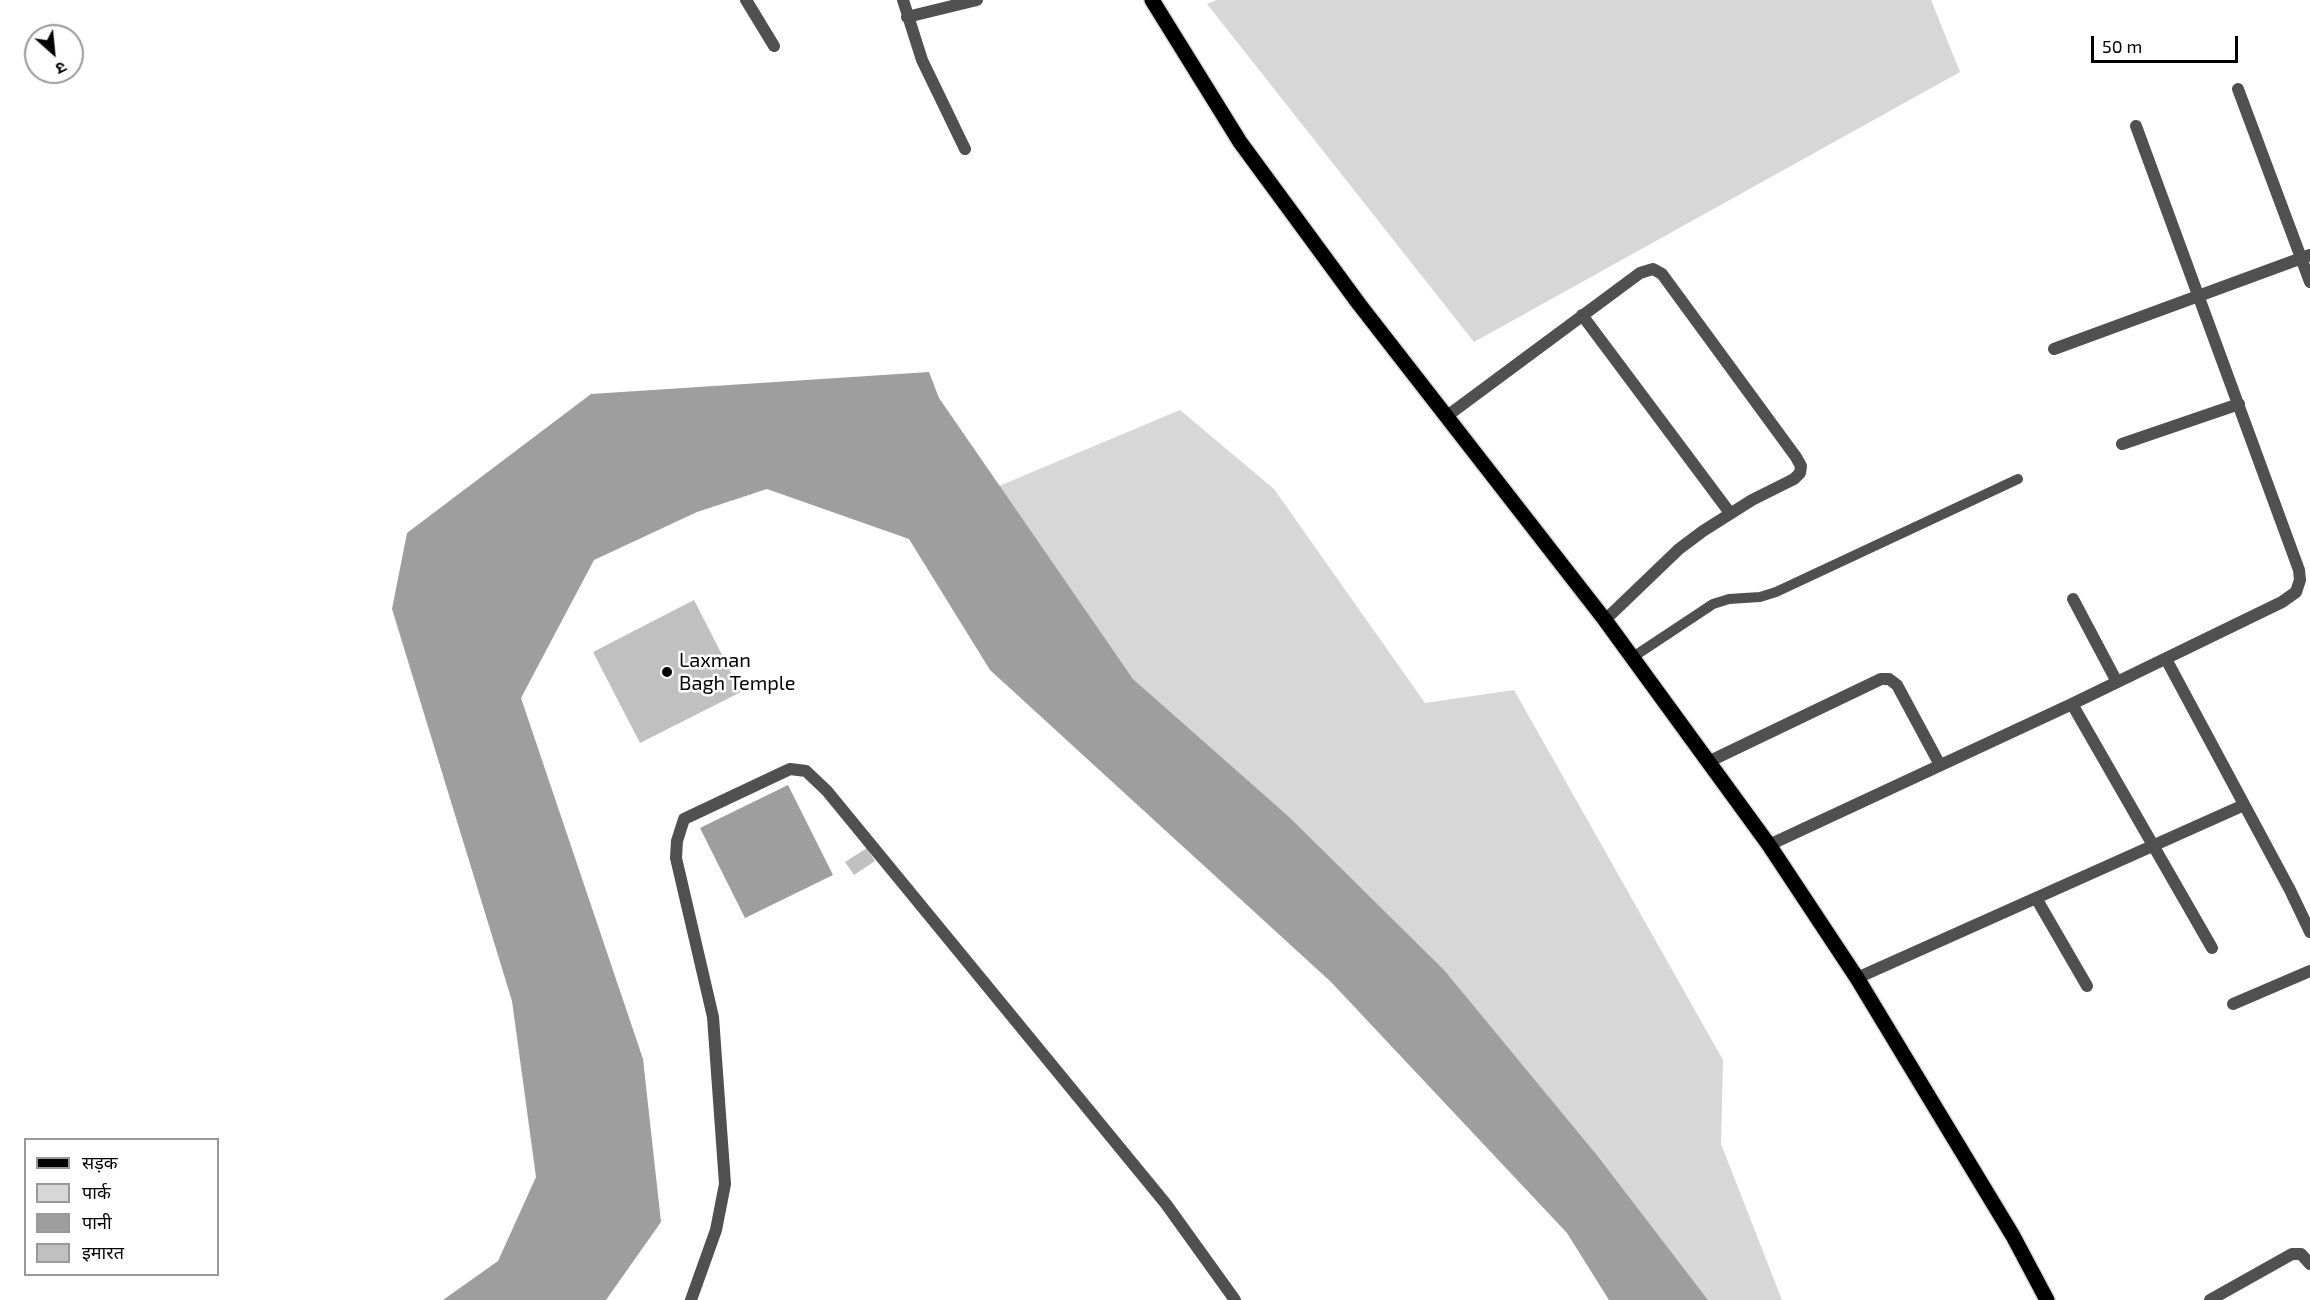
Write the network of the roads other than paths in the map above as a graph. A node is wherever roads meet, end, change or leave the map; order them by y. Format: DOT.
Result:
graph roads {
  1 [pos="746,0"];
  2 [pos="903,0"];
  3 [pos="977,0"];
  4 [pos="1152,0"];
  5 [pos="907,17"];
  6 [pos="774,46"];
  7 [pos="2238,89"];
  8 [pos="2136,126"];
  9 [pos="965,149"];
  10 [pos="2306,257"];
  11 [pos="2310,282"];
  12 [pos="2198,295"];
  13 [pos="1582,315"];
  14 [pos="2054,349"];
  15 [pos="2238,404"];
  16 [pos="1446,416"];
  17 [pos="2122,444"];
  18 [pos="2018,479"];
  19 [pos="1730,513"];
  20 [pos="2073,600"];
  21 [pos="1605,620"];
  22 [pos="1633,657"];
  23 [pos="2166,659"];
  24 [pos="2117,682"];
  25 [pos="2072,704"];
  26 [pos="1710,761"];
  27 [pos="1940,765"];
  28 [pos="2244,805"];
  29 [pos="1769,845"];
  30 [pos="2153,846"];
  31 [pos="2036,898"];
  32 [pos="2310,932"];
  33 [pos="2212,948"];
  34 [pos="2310,971"];
  35 [pos="1857,978"];
  36 [pos="2087,986"];
  37 [pos="2233,1004"];
  38 [pos="2310,1264"];
  39 [pos="691,1300"];
  40 [pos="1235,1300"];
  41 [pos="2047,1300"];
  42 [pos="2210,1300"];
  1 -- 6 [label="street"];
  2 -- 5 [label="street"];
  3 -- 5 [label="street"];
  4 -- 16 [label="main road"];
  5 -- 9 [label="street"];
  7 -- 10 [label="street"];
  8 -- 12 [label="street"];
  10 -- 11 [label="street"];
  10 -- 12 [label="street"];
  12 -- 14 [label="street"];
  12 -- 15 [label="street"];
  13 -- 16 [label="street"];
  13 -- 19 [label="street"];
  13 -- 19 [label="street"];
  15 -- 17 [label="street"];
  15 -- 23 [label="street"];
  16 -- 21 [label="main road"];
  18 -- 22 [label="lane"];
  19 -- 21 [label="street"];
  20 -- 24 [label="street"];
  21 -- 22 [label="main road"];
  22 -- 26 [label="main road"];
  23 -- 24 [label="street"];
  23 -- 28 [label="street"];
  24 -- 25 [label="street"];
  25 -- 27 [label="street"];
  25 -- 30 [label="street"];
  26 -- 27 [label="street"];
  26 -- 29 [label="main road"];
  27 -- 29 [label="street"];
  28 -- 30 [label="street"];
  28 -- 32 [label="street"];
  29 -- 35 [label="main road"];
  30 -- 31 [label="street"];
  30 -- 33 [label="street"];
  31 -- 35 [label="street"];
  31 -- 36 [label="street"];
  34 -- 37 [label="street"];
  35 -- 41 [label="main road"];
  38 -- 42 [label="street"];
  39 -- 40 [label="street"];
}
